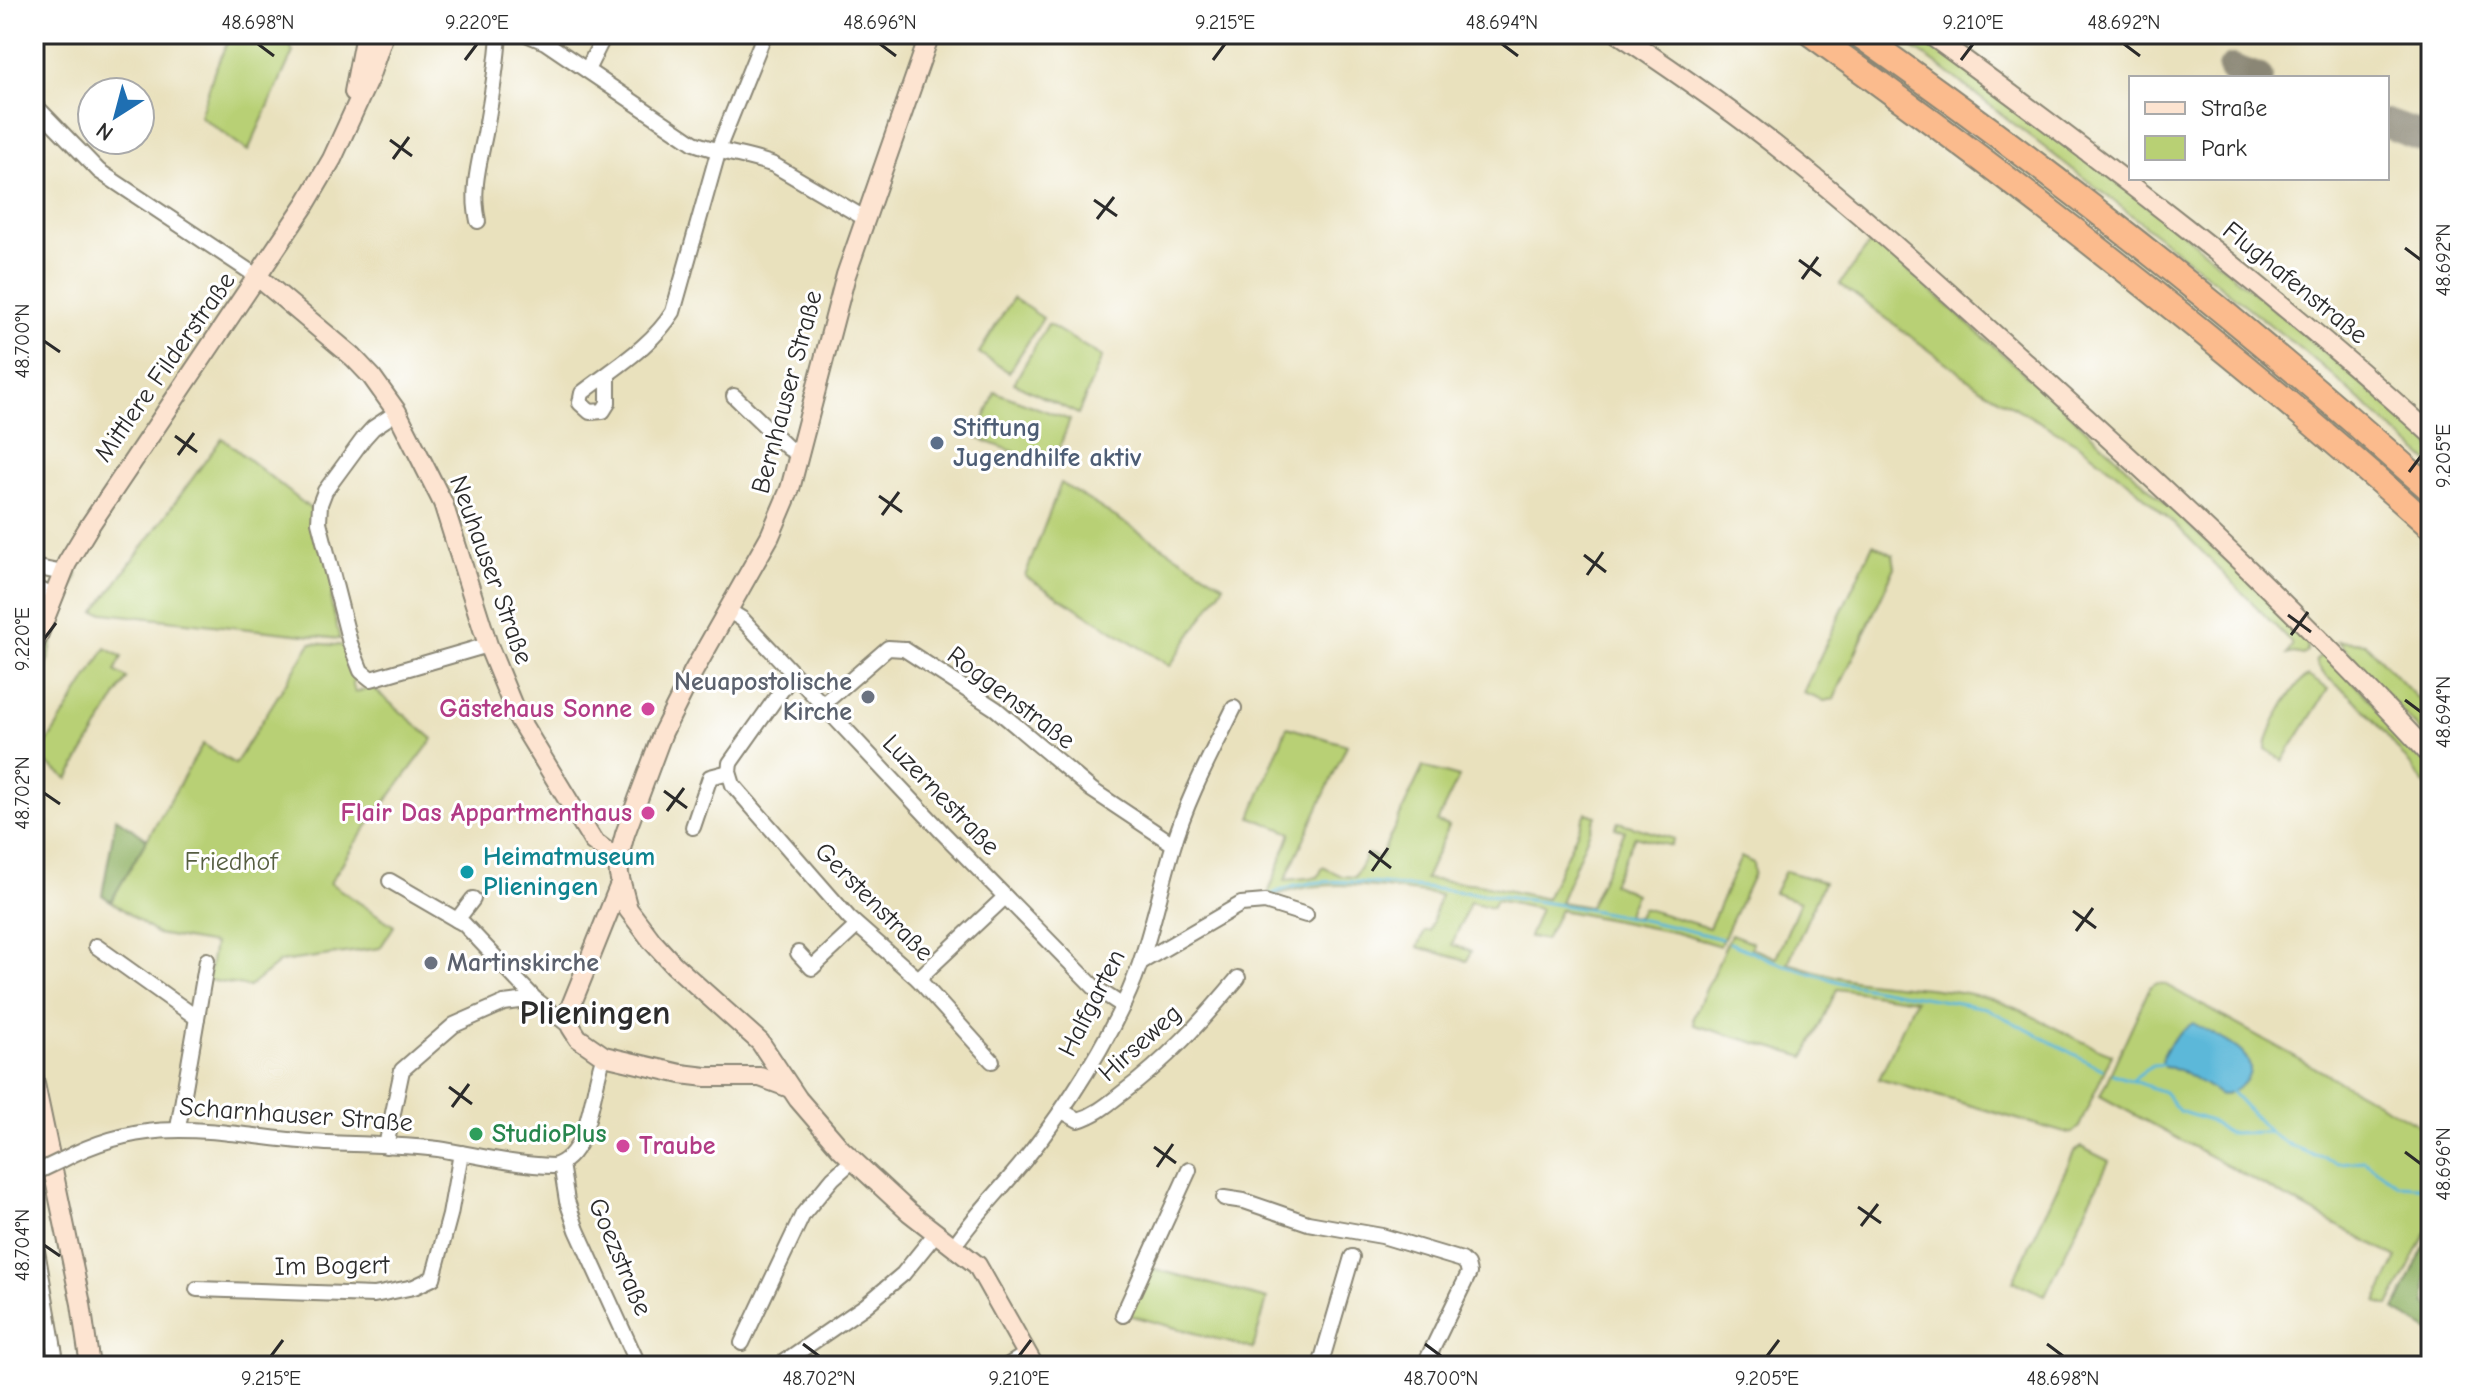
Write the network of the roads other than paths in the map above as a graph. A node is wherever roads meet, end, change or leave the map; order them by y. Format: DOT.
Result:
graph roads {
  1 [pos="365,34"];
  2 [pos="384,34"];
  3 [pos="499,34"];
  4 [pos="526,34"];
  5 [pos="605,34"];
  6 [pos="930,34"];
  7 [pos="1619,34"];
  8 [pos="1811,34"];
  9 [pos="1858,34"];
  10 [pos="1929,34"];
  11 [pos="763,38"];
  12 [pos="587,70"];
  13 [pos="34,104"];
  14 [pos="348,122"];
  15 [pos="718,153"];
  16 [pos="866,219"];
  17 [pos="478,221"];
  18 [pos="258,277"];
  19 [pos="608,375"];
  20 [pos="734,396"];
  21 [pos="397,412"];
  22 [pos="2431,434"];
  23 [pos="799,454"];
  24 [pos="2431,490"];
  25 [pos="2431,527"];
  26 [pos="34,567"];
  27 [pos="63,573"];
  28 [pos="34,587"];
  29 [pos="53,596"];
  30 [pos="729,611"];
  31 [pos="488,645"];
  32 [pos="34,646"];
  33 [pos="793,674"];
  34 [pos="822,705"];
  35 [pos="1234,708"];
  36 [pos="2431,756"];
  37 [pos="729,772"];
  38 [pos="693,827"];
  39 [pos="1173,844"];
  40 [pos="618,860"];
  41 [pos="390,881"];
  42 [pos="1005,897"];
  43 [pos="473,899"];
  44 [pos="619,909"];
  45 [pos="1306,915"];
  46 [pos="457,920"];
  47 [pos="857,926"];
  48 [pos="96,946"];
  49 [pos="798,953"];
  50 [pos="207,960"];
  51 [pos="1143,961"];
  52 [pos="1238,978"];
  53 [pos="918,979"];
  54 [pos="535,999"];
  55 [pos="1123,1006"];
  56 [pos="570,1017"];
  57 [pos="197,1018"];
  58 [pos="769,1054"];
  59 [pos="604,1056"];
  60 [pos="992,1061"];
  61 [pos="760,1077"];
  62 [pos="34,1079"];
  63 [pos="790,1088"];
  64 [pos="1062,1111"];
  65 [pos="178,1128"];
  66 [pos="386,1146"];
  67 [pos="461,1153"];
  68 [pos="852,1161"];
  69 [pos="561,1164"];
  70 [pos="1189,1170"];
  71 [pos="38,1171"];
  72 [pos="1224,1198"];
  73 [pos="34,1233"];
  74 [pos="936,1233"];
  75 [pos="954,1246"];
  76 [pos="1352,1257"];
  77 [pos="197,1289"];
  78 [pos="1123,1315"];
  79 [pos="742,1343"];
  80 [pos="1031,1360"];
  81 [pos="57,1366"];
  82 [pos="90,1366"];
  83 [pos="639,1366"];
  84 [pos="778,1366"];
  85 [pos="1007,1366"];
  86 [pos="1320,1366"];
  87 [pos="1424,1366"];
  1 -- 14 [label="main road, Mittlere Filderstraße"];
  2 -- 14 [label="main road, Mittlere Filderstraße"];
  3 -- 17 [label="street"];
  4 -- 12 [label="street"];
  5 -- 12 [label="street"];
  6 -- 16 [label="main road, Bernhauser Straße"];
  7 -- 36 [label="main road"];
  8 -- 25 [label="highway"];
  9 -- 24 [label="highway"];
  10 -- 22 [label="main road, Flughafenstraße"];
  11 -- 15 [label="street"];
  12 -- 15 [label="street"];
  13 -- 18 [label="street, Neuhauser Straße"];
  14 -- 18 [label="main road, Mittlere Filderstraße"];
  15 -- 16 [label="street"];
  15 -- 19 [label="street"];
  16 -- 23 [label="main road, Bernhauser Straße"];
  18 -- 21 [label="main road, Neuhauser Straße"];
  18 -- 27 [label="main road, Mittlere Filderstraße"];
  20 -- 23 [label="street"];
  21 -- 31 [label="main road, Neuhauser Straße"];
  21 -- 31 [label="street"];
  23 -- 30 [label="main road, Bernhauser Straße"];
  26 -- 27 [label="street"];
  27 -- 29 [label="main road, Mittlere Filderstraße"];
  28 -- 29 [label="street"];
  29 -- 32 [label="main road, Mittlere Filderstraße"];
  30 -- 33 [label="street, Luzernestraße"];
  30 -- 40 [label="main road, Bernhauser Straße"];
  31 -- 40 [label="main road, Neuhauser Straße"];
  33 -- 34 [label="street, Luzernestraße"];
  33 -- 37 [label="street"];
  34 -- 39 [label="street, Roggenstraße"];
  34 -- 42 [label="street, Luzernestraße"];
  35 -- 39 [label="street, Halfgarten"];
  37 -- 38 [label="street"];
  37 -- 47 [label="street, Gerstenstraße"];
  39 -- 51 [label="street, Halfgarten"];
  40 -- 44 [label="main road, Bernhauser Straße"];
  41 -- 46 [label="street"];
  42 -- 53 [label="street"];
  42 -- 55 [label="street, Luzernestraße"];
  43 -- 46 [label="street"];
  44 -- 56 [label="main road"];
  44 -- 58 [label="main road"];
  45 -- 51 [label="street"];
  46 -- 54 [label="street"];
  47 -- 49 [label="street"];
  47 -- 53 [label="street, Gerstenstraße"];
  48 -- 57 [label="street"];
  50 -- 57 [label="street"];
  51 -- 55 [label="street, Halfgarten"];
  52 -- 64 [label="street, Hirseweg"];
  53 -- 60 [label="street, Gerstenstraße"];
  54 -- 56 [label="street"];
  54 -- 66 [label="street"];
  55 -- 64 [label="street, Halfgarten"];
  56 -- 59 [label="main road"];
  57 -- 65 [label="street"];
  58 -- 61 [label="main road"];
  58 -- 63 [label="main road"];
  59 -- 61 [label="main road"];
  59 -- 69 [label="street"];
  61 -- 63 [label="main road"];
  62 -- 82 [label="main road"];
  63 -- 68 [label="main road"];
  64 -- 75 [label="street, Halfgarten"];
  65 -- 66 [label="street, Scharnhauser Straße"];
  65 -- 71 [label="street, Scharnhauser Straße, bridge"];
  66 -- 67 [label="street, Scharnhauser Straße"];
  67 -- 69 [label="street, Scharnhauser Straße"];
  67 -- 77 [label="street, Im Bogert"];
  68 -- 74 [label="main road"];
  68 -- 79 [label="street"];
  69 -- 83 [label="street, Goezstraße"];
  70 -- 78 [label="street"];
  72 -- 87 [label="street"];
  73 -- 81 [label="street"];
  74 -- 75 [label="main road"];
  74 -- 84 [label="street"];
  75 -- 80 [label="main road"];
  76 -- 86 [label="street"];
  80 -- 85 [label="street"];
}
